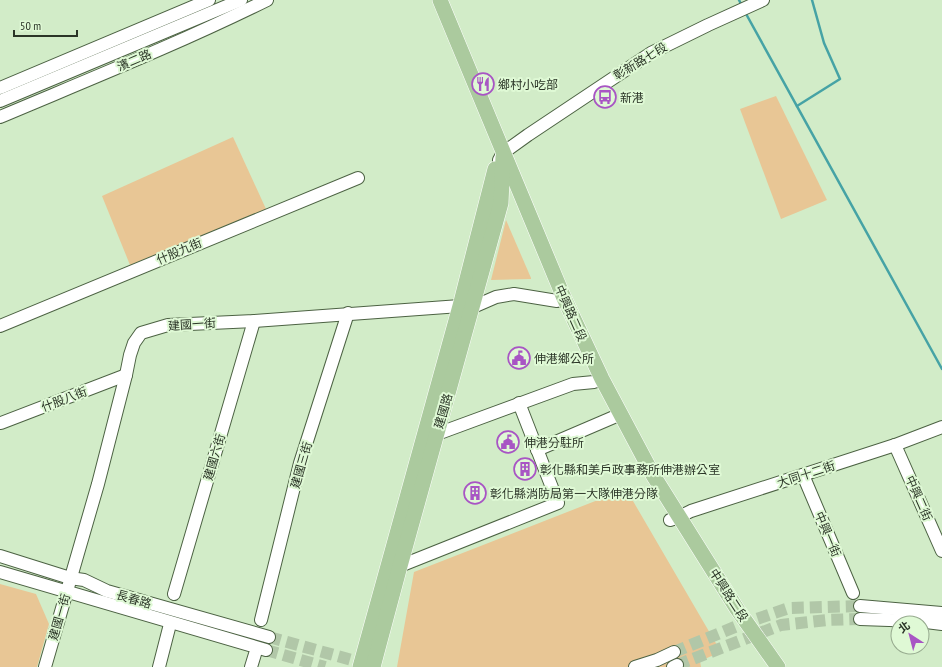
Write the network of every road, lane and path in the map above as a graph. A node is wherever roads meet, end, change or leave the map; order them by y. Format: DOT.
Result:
graph roads {
  1 [pos="209,0"];
  2 [pos="241,0"];
  3 [pos="267,0"];
  4 [pos="430,0"];
  5 [pos="440,0"];
  6 [pos="758,2"];
  7 [pos="0,88"];
  8 [pos="0,101"];
  9 [pos="0,117"];
  10 [pos="501,163"];
  11 [pos="358,178"];
  12 [pos="560,299"];
  13 [pos="466,306"];
  14 [pos="348,313"];
  15 [pos="254,320"];
  16 [pos="0,326"];
  17 [pos="126,375"];
  18 [pos="598,380"];
  19 [pos="519,403"];
  20 [pos="616,416"];
  21 [pos="2,423"];
  22 [pos="942,427"];
  23 [pos="437,434"];
  24 [pos="895,445"];
  25 [pos="537,450"];
  26 [pos="803,475"];
  27 [pos="675,519"];
  28 [pos="942,551"];
  29 [pos="0,556"];
  30 [pos="400,566"];
  31 [pos="0,572"];
  32 [pos="70,578"];
  33 [pos="67,592"];
  34 [pos="853,593"];
  35 [pos="174,594"];
  36 [pos="860,606"];
  37 [pos="942,613"];
  38 [pos="860,619"];
  39 [pos="261,620"];
  40 [pos="942,624"];
  41 [pos="169,628"];
  42 [pos="269,637"];
  43 [pos="674,652"];
  44 [pos="45,667"];
  45 [pos="159,667"];
  46 [pos="251,667"];
  47 [pos="360,667"];
  48 [pos="373,667"];
  49 [pos="635,667"];
  50 [pos="767,667"];
  51 [pos="778,667"];
  1 -- 7 [label="street"];
  2 -- 8 [label="street"];
  3 -- 9 [label="street, 濱二路"];
  4 -- 10 [label="main road, 中興路二段"];
  5 -- 10 [label="main road, 中興路二段"];
  6 -- 10 [label="street, 彰新路七段"];
  10 -- 12 [label="main road, 中興路二段"];
  10 -- 12 [label="main road, 中興路二段"];
  10 -- 13 [label="main road, 建國路"];
  11 -- 16 [label="street, 什股九街"];
  12 -- 13 [label="street, 建國一街"];
  12 -- 18 [label="main road, 中興路二段"];
  13 -- 14 [label="street, 建國一街"];
  13 -- 23 [label="main road, 建國路"];
  13 -- 47 [label="main road, 建國路"];
  14 -- 15 [label="street, 建國一街"];
  14 -- 39 [label="street, 建國三街"];
  15 -- 17 [label="street, 建國一街"];
  15 -- 35 [label="street, 建國六街"];
  17 -- 21 [label="street, 什股八街"];
  17 -- 32 [label="street, 建國一街"];
  18 -- 19 [label="street"];
  18 -- 20 [label="main road, 中興路二段"];
  19 -- 23 [label="street"];
  19 -- 25 [label="street"];
  20 -- 25 [label="street"];
  20 -- 27 [label="main road, 中興路二段"];
  22 -- 24 [label="street, 大同十二街"];
  23 -- 30 [label="main road, 建國路"];
  24 -- 26 [label="street, 大同十二街"];
  24 -- 28 [label="street, 中興二街"];
  25 -- 30 [label="street"];
  26 -- 27 [label="street, 大同十二街"];
  26 -- 34 [label="street, 中興一街"];
  27 -- 50 [label="main road, 中興路二段"];
  27 -- 51 [label="main road, 中興路二段"];
  29 -- 32 [label="street, 長春路"];
  30 -- 48 [label="main road, 建國路"];
  31 -- 33 [label="street, 長春路"];
  32 -- 33 [label="street, 建國一街"];
  32 -- 42 [label="street, 長春路"];
  33 -- 44 [label="street, 建國一街"];
  33 -- 46 [label="street, 長春路"];
  36 -- 37 [label="street"];
  38 -- 40 [label="street"];
  41 -- 45 [label="street"];
  43 -- 49 [label="street"];
}
